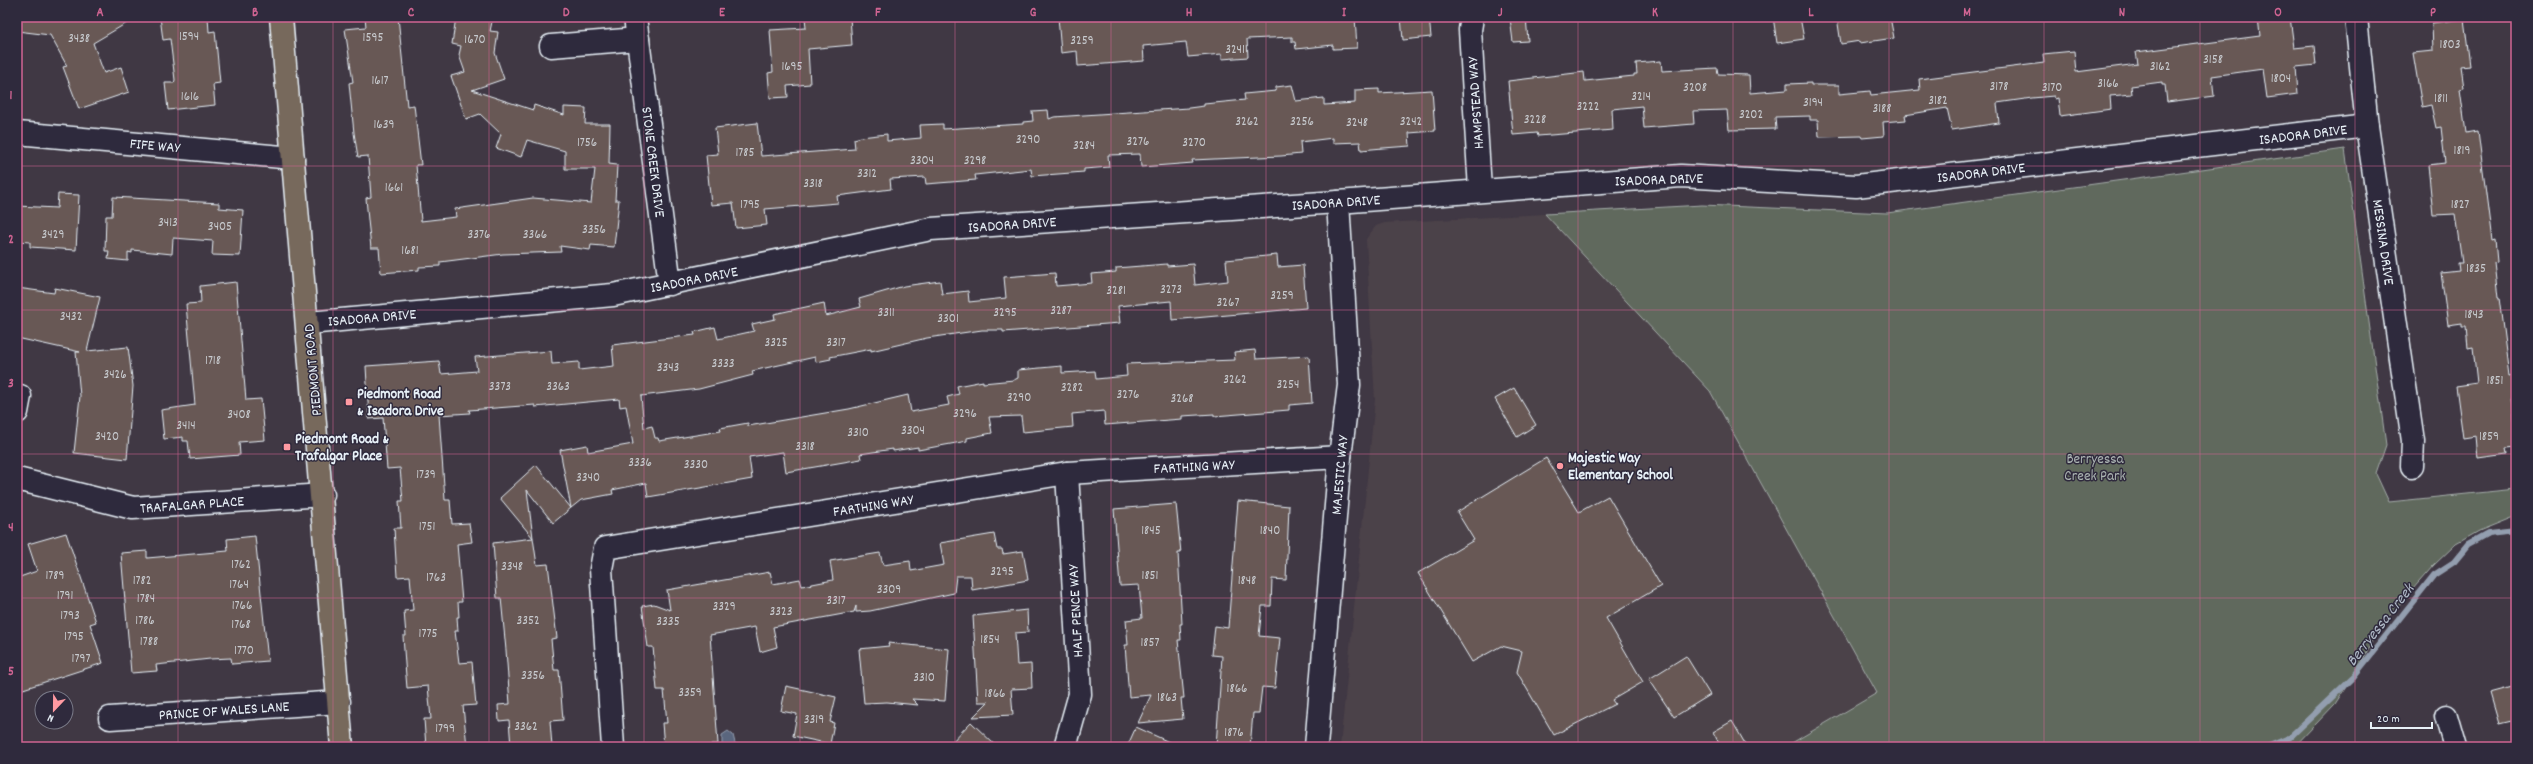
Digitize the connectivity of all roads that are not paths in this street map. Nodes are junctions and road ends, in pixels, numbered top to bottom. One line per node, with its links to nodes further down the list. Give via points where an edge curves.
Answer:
1 (281, 17): 9 (main road, PIEDMONT ROAD)
2 (635, 17): 5 (street, STONE CREEK DRIVE)
3 (1472, 17): 10 (street, HAMPSTEAD WAY, via 1470,30)
4 (2356, 17): 7 (street, MESSINA DRIVE)
5 (638, 39): 6 (street); 12 (street, STONE CREEK DRIVE)
6 (551, 46)
7 (2367, 126): 10 (street, ISADORA DRIVE, via 1856,186 1681,176); 15 (street, MESSINA DRIVE, via 2414,441)
8 (17, 133): 9 (street, FIFE WAY)
9 (293, 158): 13 (main road, PIEDMONT ROAD)
10 (1480, 189): 11 (street, ISADORA DRIVE)
11 (1338, 202): 12 (street, ISADORA DRIVE, via 932,229); 14 (street, MAJESTIC WAY, via 1348,385)
12 (670, 284): 13 (street, ISADORA DRIVE, via 613,295)
13 (308, 323): 18 (main road, PIEDMONT ROAD)
14 (1340, 457): 16 (street, FARTHING WAY); 25 (street, MAJESTIC WAY)
15 (2412, 466)
16 (1067, 474): 23 (street, FARTHING WAY, via 605,548 602,569); 24 (street, HALF PENCE WAY, via 1080,694)
17 (17, 479): 18 (street, TRAFALGAR PLACE, via 133,508)
18 (322, 495): 19 (main road, PIEDMONT ROAD)
19 (338, 702): 21 (street, PRINCE OF WALES LANE); 22 (main road, PIEDMONT ROAD)
20 (2446, 716): 26 (street)
21 (110, 718)
22 (342, 747)
23 (613, 747)
24 (1065, 747)
25 (1316, 747)
26 (2455, 747)

